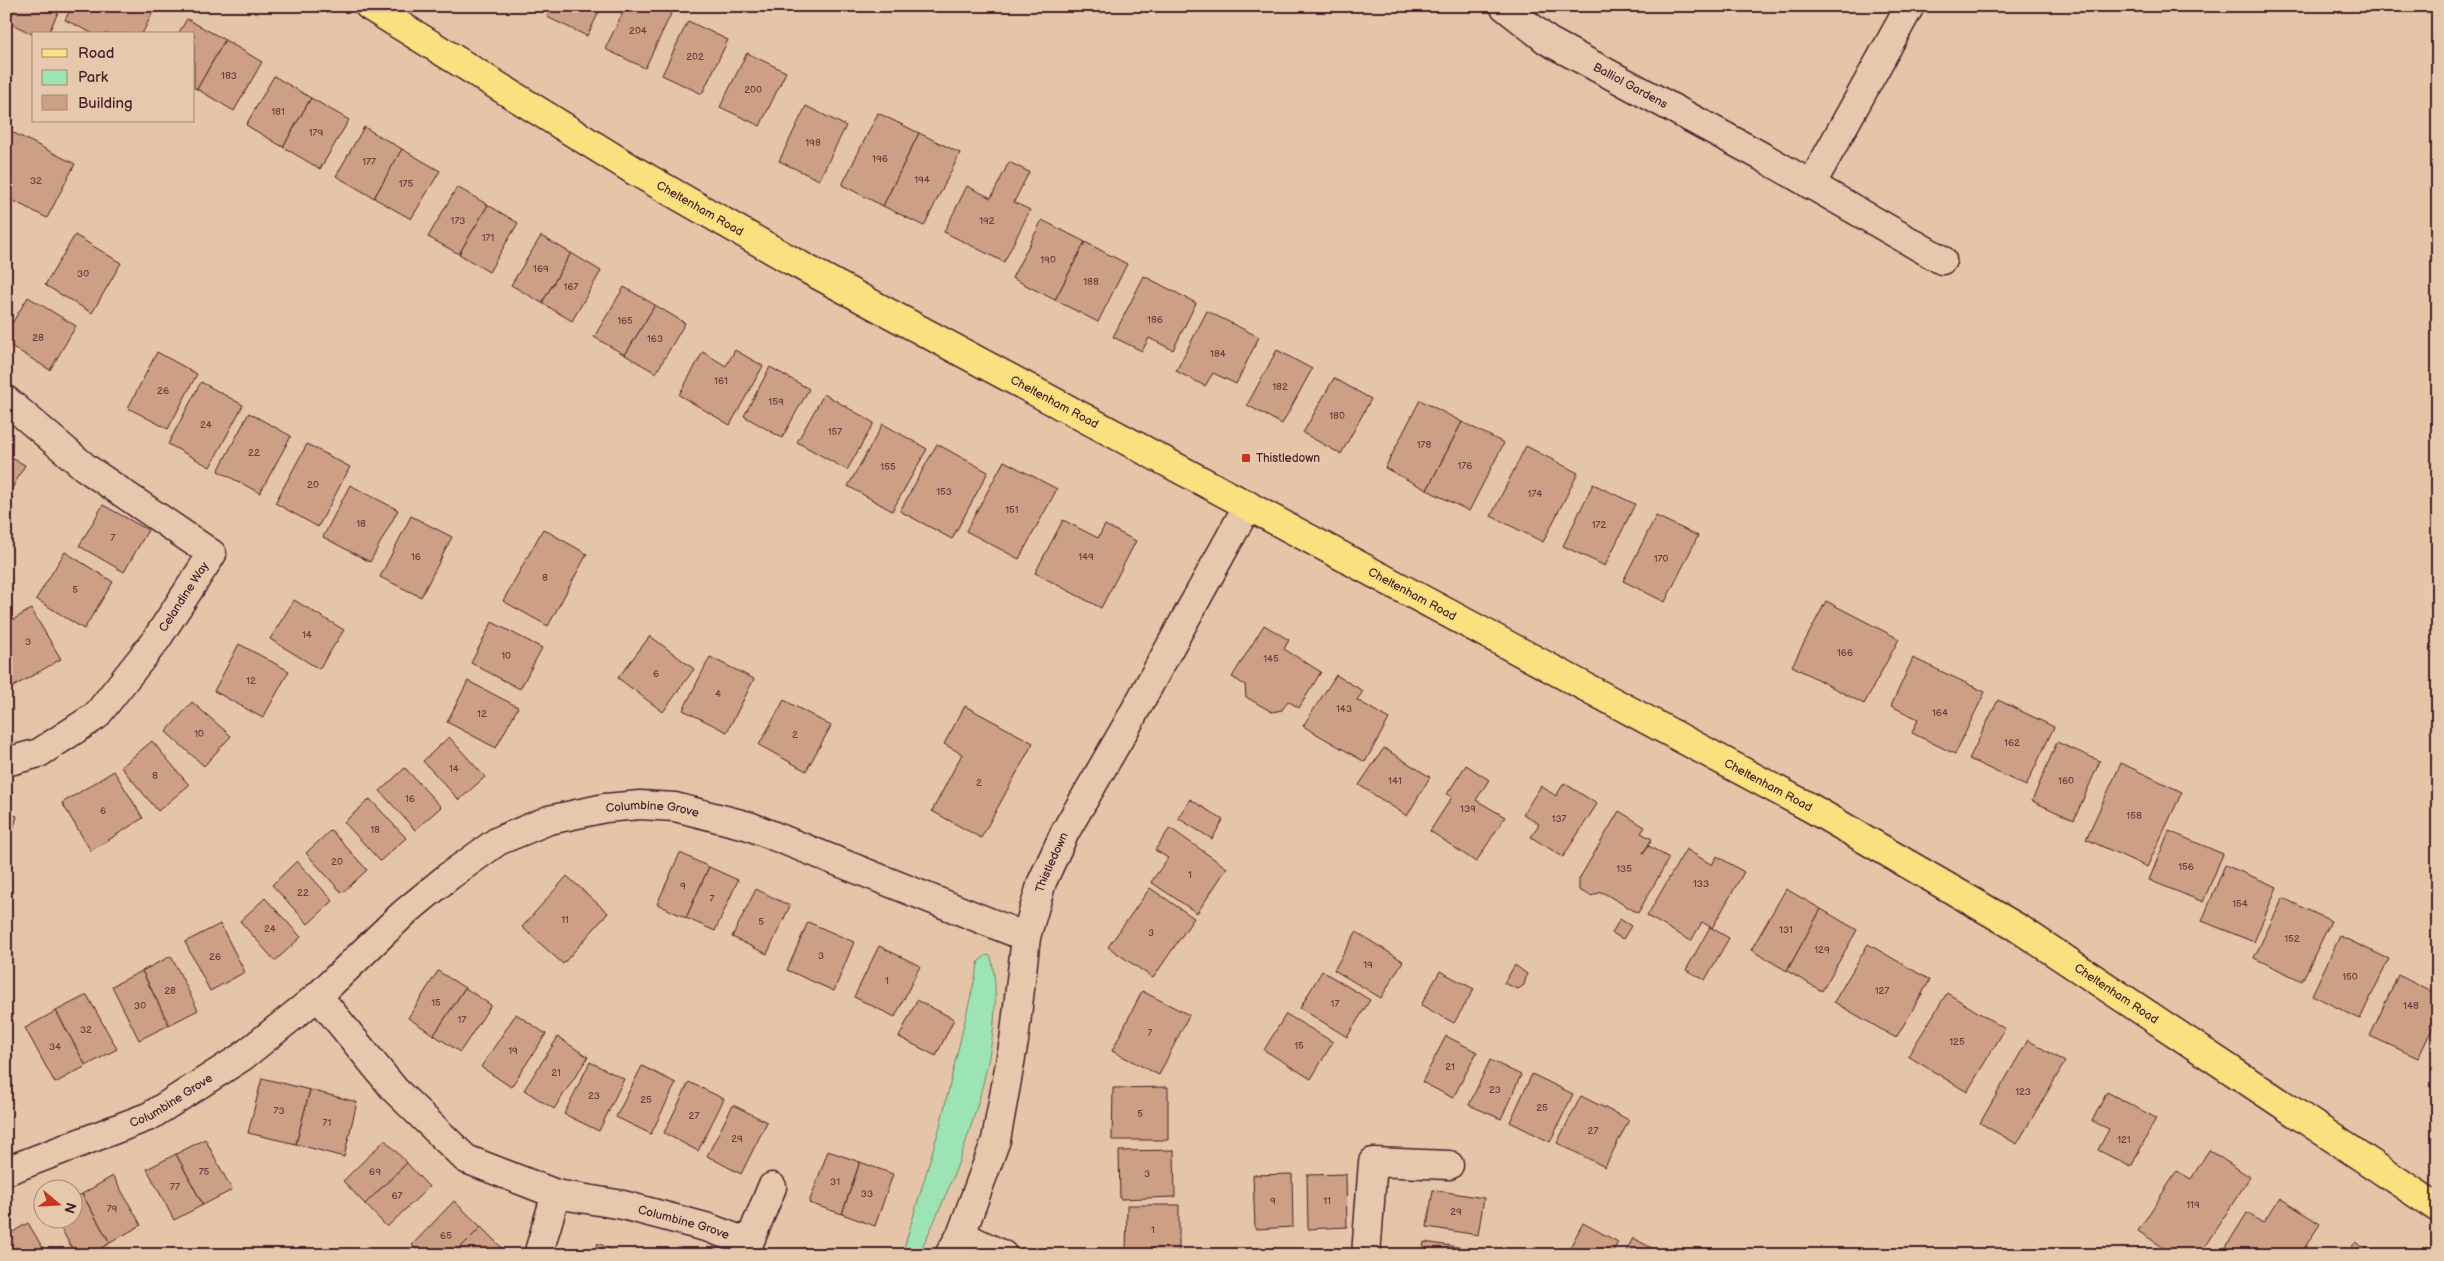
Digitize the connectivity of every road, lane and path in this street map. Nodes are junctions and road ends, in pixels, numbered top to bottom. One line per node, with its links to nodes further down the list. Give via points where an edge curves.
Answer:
1 (369, 6): 7 (main road, Cheltenham Road, via 635,171 784,257)
2 (1504, 6): 4 (street, Balliol Gardens, via 1548,41)
3 (1910, 6): 4 (street)
4 (1811, 185): 5 (street, Balliol Gardens)
5 (1942, 260)
6 (6, 400): 8 (street, Celandine Way, via 86,468 212,554 156,640 96,716 39,753)
7 (1248, 505): 9 (street, Thistledown, via 1065,832 1042,882); 15 (main road, Cheltenham Road, via 1811,808 2018,928)
8 (6, 762)
9 (1026, 937): 10 (street, Columbine Grove, via 749,826 675,807 631,805 549,820 498,841 403,914); 16 (street, Thistledown, via 1014,1041 996,1140)
10 (318, 996): 12 (street, Columbine Grove, via 242,1057 150,1116); 14 (street, Columbine Grove, via 395,1090 466,1159)
11 (1449, 1165): 19 (street, via 1373,1162)
12 (6, 1171)
13 (772, 1187): 14 (street, Columbine Grove, via 749,1243 709,1228 623,1205)
14 (556, 1194): 17 (street)
15 (2438, 1208)
16 (955, 1245): 18 (street)
17 (538, 1255)
18 (1003, 1255)
19 (1366, 1255)

